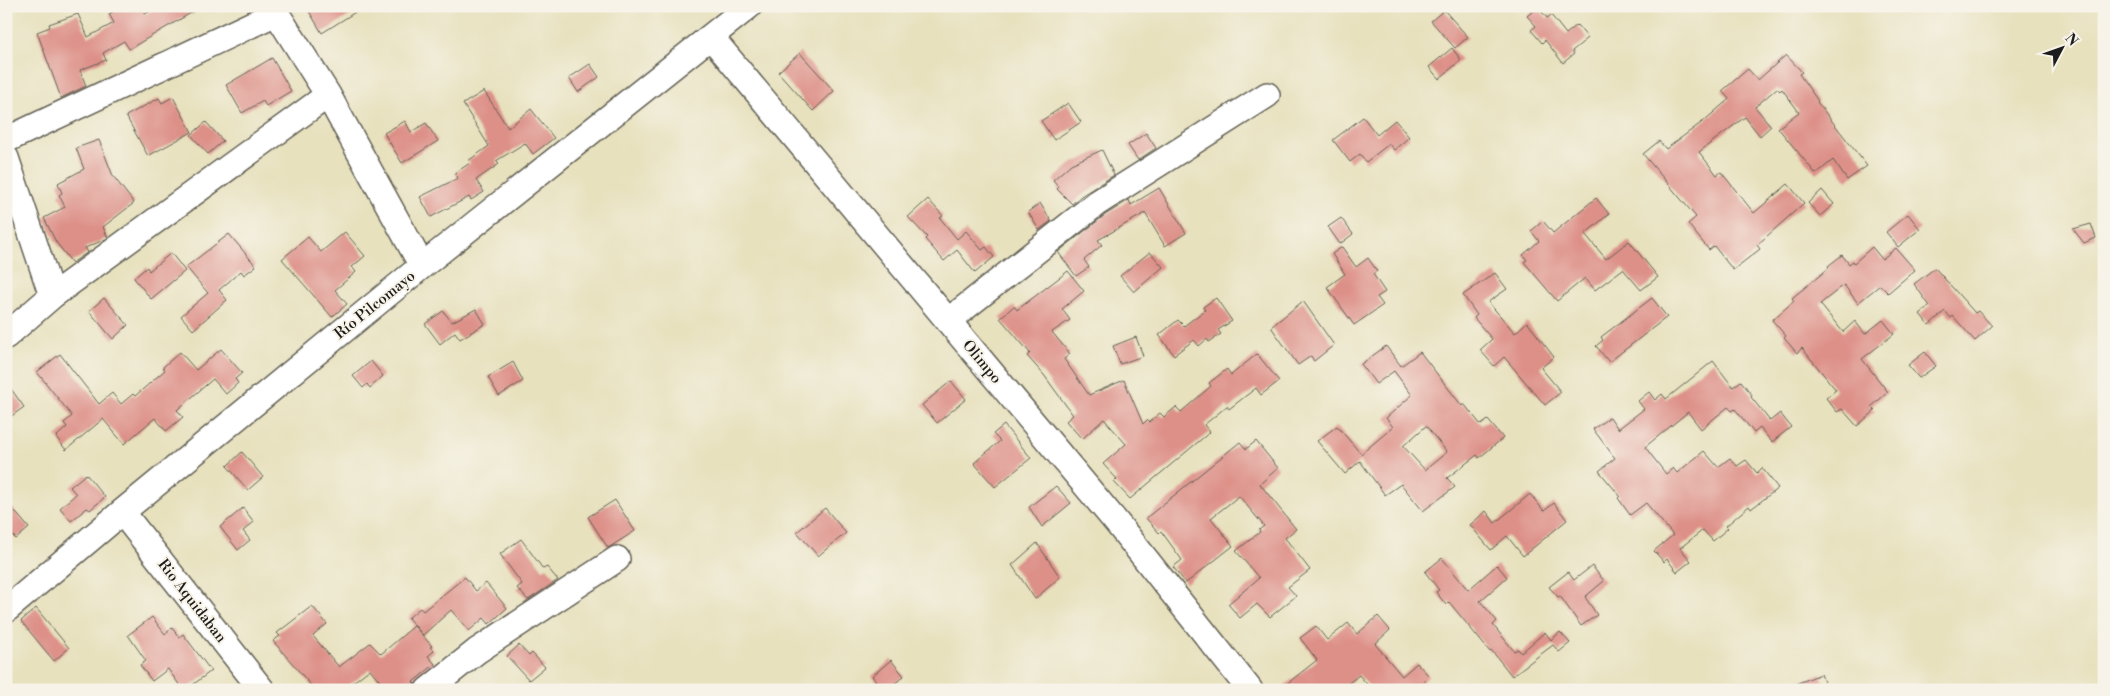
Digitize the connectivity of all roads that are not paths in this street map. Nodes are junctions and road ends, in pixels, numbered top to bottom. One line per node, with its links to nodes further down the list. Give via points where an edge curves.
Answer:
1 (749, 6): 3 (street, Río Pilcomayo)
2 (274, 10): 4 (street); 6 (street)
3 (711, 37): 8 (street, Río Pilcomayo); 10 (street, Olimpo)
4 (328, 94): 8 (street); 9 (street)
5 (1267, 95): 10 (street, via 1097,203)
6 (6, 140)
7 (6, 158): 9 (street)
8 (422, 266): 12 (street, Río Pilcomayo)
9 (52, 296): 11 (street)
10 (948, 321): 17 (street, Olimpo, via 1117,523)
11 (6, 336)
12 (122, 512): 14 (street, Río Pilcomayo); 15 (street, Rio Aquidaban)
13 (617, 559): 16 (street, via 477,651)
14 (6, 610)
15 (262, 690)
16 (428, 690)
17 (1250, 690)

